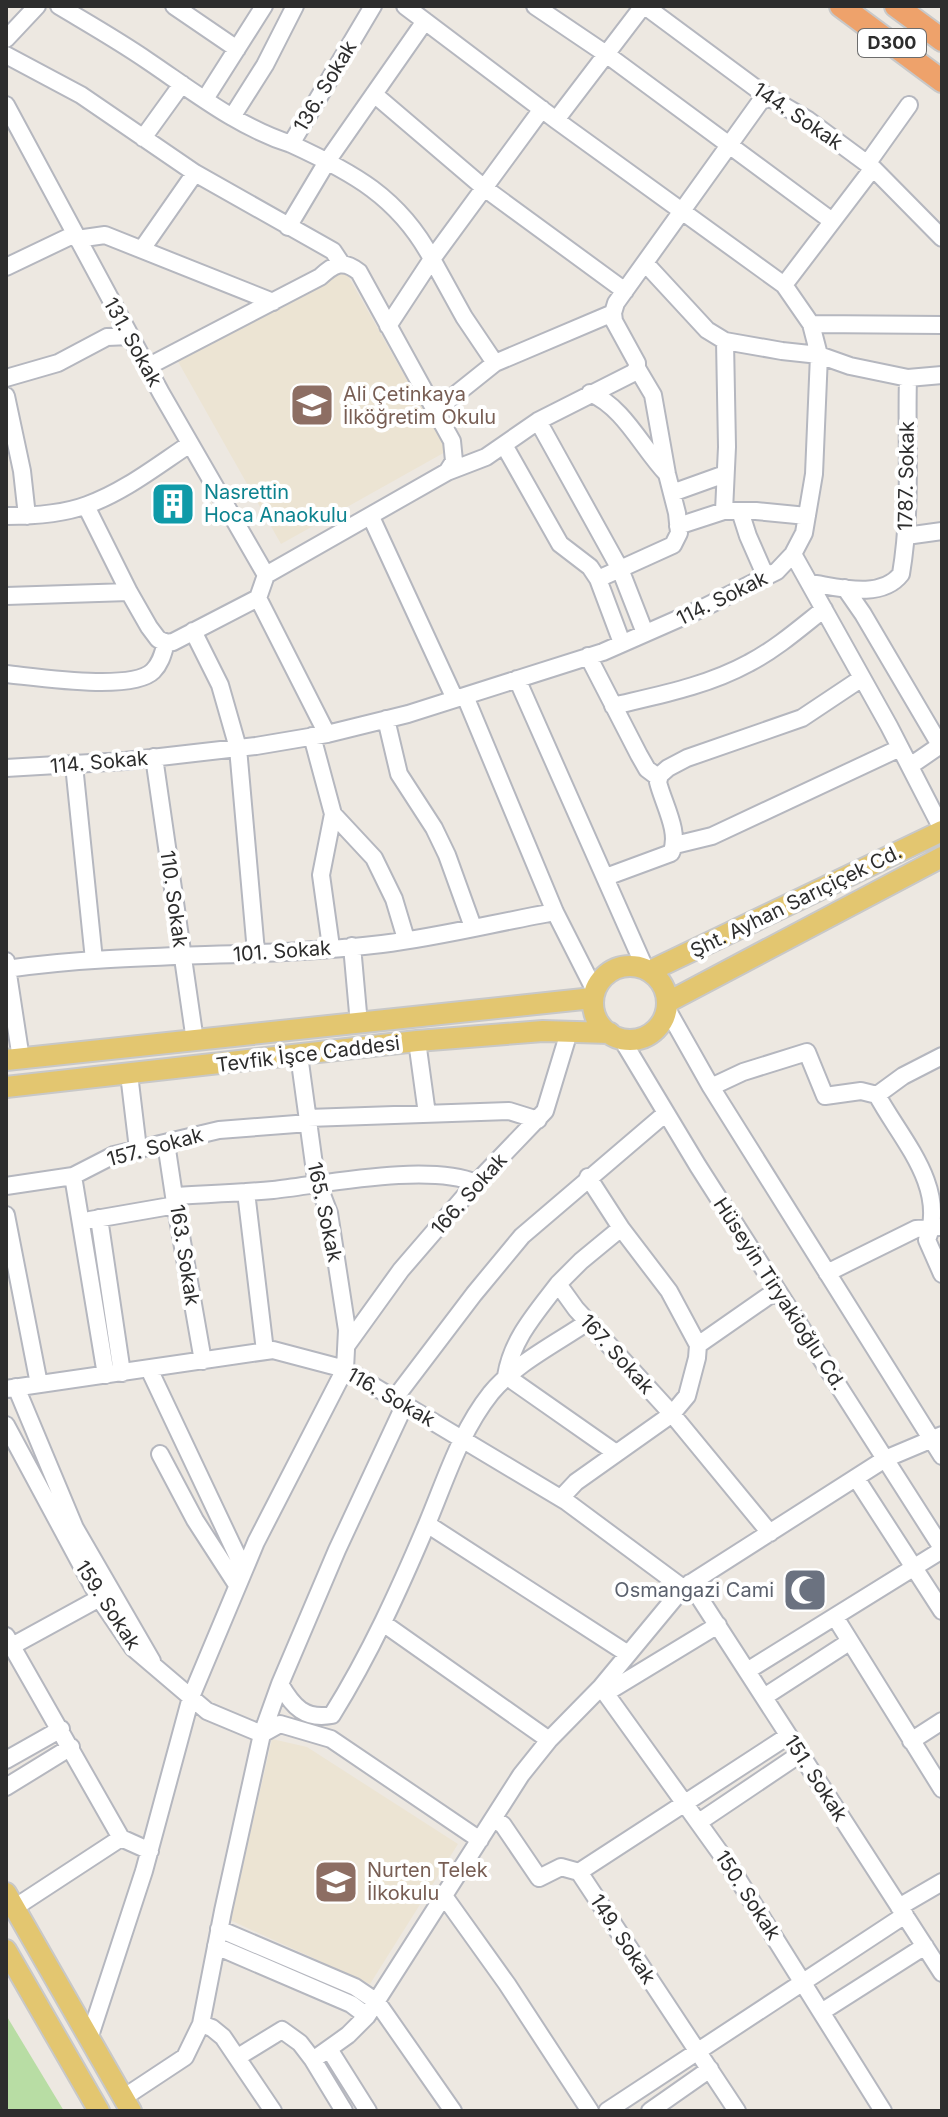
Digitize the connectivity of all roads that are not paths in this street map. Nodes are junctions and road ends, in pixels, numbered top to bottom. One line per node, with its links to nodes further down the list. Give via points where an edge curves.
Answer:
1 (37, 6): 13 (street)
2 (59, 6): 19 (street)
3 (174, 6): 15 (street)
4 (264, 6): 15 (street)
5 (373, 6): 28 (street, 136. Sokak)
6 (535, 6): 16 (street)
7 (644, 6): 16 (street); 21 (street, 144. Sokak)
8 (841, 6): 18 (highway, D300)
9 (896, 6): 14 (highway, D300)
10 (411, 7): 12 (street, 114. Sokak)
11 (288, 9): 26 (street, via 265,65)
12 (425, 21): 20 (street); 25 (street, 114. Sokak)
13 (6, 39)
14 (942, 40)
15 (237, 49): 22 (street)
16 (606, 54): 25 (street); 29 (street)
17 (6, 55): 27 (street, via 81,95)
18 (942, 81)
19 (182, 84): 22 (street); 27 (street)
20 (374, 94): 30 (street); 33 (street)
21 (765, 95): 29 (street); 31 (street, 144. Sokak)
22 (205, 99): 26 (street)
23 (6, 105): 37 (street, 131. Sokak)
24 (909, 105): 31 (street)
25 (549, 114): 33 (street); 34 (street, 114. Sokak)
26 (232, 117): 28 (street)
27 (143, 138): 32 (street)
28 (291, 144): 30 (street, 136. Sokak)
29 (729, 145): 34 (street); 35 (street)
30 (328, 160): 36 (street); 40 (street, 136. Sokak, via 377,190 418,234)
31 (870, 166): 35 (street); 38 (street, 144. Sokak)
32 (195, 173): 36 (street); 39 (street)
33 (483, 187): 40 (street); 45 (street)
34 (682, 210): 42 (street); 44 (street, 114. Sokak)
35 (832, 221): 44 (street)
36 (288, 227): 41 (street, via 333,251)
37 (76, 236): 39 (street, via 105,235); 43 (street); 51 (street, 131. Sokak)
38 (942, 238)
39 (142, 249): 46 (street)
40 (432, 259): 50 (street); 54 (street, 136. Sokak)
41 (341, 263): 46 (street); 50 (street, via 359,272)
42 (646, 264): 45 (street); 52 (street, via 707,330)
43 (6, 267)
44 (784, 285): 48 (street, 114. Sokak)
45 (625, 291): 47 (street)
46 (273, 302): 55 (street)
47 (613, 313): 54 (street); 56 (street)
48 (811, 324): 49 (street); 53 (street, 114. Sokak)
49 (942, 325)
50 (388, 326): 62 (street)
51 (130, 336): 55 (street, 131. Sokak); 58 (street, via 107,337 58,363)
52 (725, 341): 53 (street); 68 (street)
53 (819, 355): 59 (street); 74 (street, 114. Sokak)
54 (495, 363): 62 (street)
55 (147, 367): 64 (street, 131. Sokak)
56 (637, 368): 60 (street); 67 (street, via 653,395)
57 (942, 375): 59 (street)
58 (6, 378)
59 (908, 378): 78 (street, 1787. Sokak)
60 (590, 393): 63 (street); 67 (street, via 616,411)
61 (6, 396): 73 (street)
62 (435, 411): 66 (street, via 452,441 454,461)
63 (538, 421): 65 (street); 80 (street)
64 (190, 444): 70 (street); 81 (street, 131. Sokak)
65 (504, 445): 66 (street); 83 (street, via 560,544)
66 (447, 472): 75 (street)
67 (667, 474): 69 (street)
68 (725, 474): 69 (street); 71 (street)
69 (672, 493): 76 (street)
70 (86, 506): 73 (street); 86 (street)
71 (732, 511): 74 (street); 76 (street); 82 (street)
72 (6, 516): 73 (street)
73 (27, 516)
74 (807, 516): 79 (street, 114. Sokak)
75 (371, 517): 81 (street); 98 (street, Hüseyin Tiryakioğlu Cd.)
76 (678, 526): 80 (street, via 673,545)
77 (942, 531): 78 (street)
78 (906, 536): 85 (street, 1787. Sokak, via 901,574 893,583 880,589)
79 (793, 554): 82 (street, 114. Sokak); 84 (street)
80 (620, 569): 83 (street); 91 (street)
81 (266, 575): 88 (street)
82 (766, 577): 91 (street, 114. Sokak)
83 (598, 579): 93 (street)
84 (810, 583): 85 (street, 1787. Sokak); 89 (street)
85 (845, 588): 102 (street)
86 (129, 592): 87 (street); 92 (street, via 158,639)
87 (6, 596)
88 (258, 598): 90 (street); 101 (street)
89 (824, 609): 96 (street); 99 (street, via 732,672)
90 (193, 631): 92 (street); 103 (street, via 220,685)
91 (645, 633): 93 (street, 114. Sokak)
92 (166, 643): 95 (street, via 161,660 140,679 107,682)
93 (622, 643): 94 (street, 114. Sokak)
94 (588, 656): 97 (street, 114. Sokak); 99 (street)
95 (6, 674)
96 (862, 678): 104 (street); 109 (street, via 802,718 687,758)
97 (517, 679): 98 (street, 114. Sokak); 114 (street)
98 (460, 698): 100 (street, 114. Sokak); 115 (street, Hüseyin Tiryakioğlu Cd.)
99 (613, 706): 109 (street, via 647,769)
100 (386, 719): 101 (street, 114. Sokak); 116 (street, via 399,774 434,828)
101 (319, 735): 103 (street, 114. Sokak); 110 (street)
102 (941, 745): 107 (street)
103 (238, 748): 105 (street, 114. Sokak); 120 (street)
104 (900, 748): 107 (street); 112 (street, via 712,836)
105 (154, 757): 106 (street, 114. Sokak); 121 (street, 110. Sokak)
106 (74, 765): 108 (street, 114. Sokak); 122 (street)
107 (910, 766): 111 (street)
108 (6, 768)
109 (659, 778): 112 (street)
110 (333, 814): 117 (street, via 374,858); 119 (street, via 321,875)
111 (942, 830): 124 (main road, Şht. Ayhan Sarıçiçek Cd.)
112 (675, 845): 114 (street, via 671,853)
113 (942, 857): 126 (main road, Şht. Ayhan Sarıçiçek Cd.)
114 (606, 877): 124 (street)
115 (555, 912): 116 (street, 101. Sokak); 125 (street, Hüseyin Tiryakioğlu Cd.)
116 (473, 927): 117 (street, 101. Sokak)
117 (406, 939): 118 (street, 101. Sokak)
118 (352, 946): 119 (street, 101. Sokak); 127 (street)
119 (331, 947): 120 (street, 101. Sokak)
120 (256, 952): 121 (street, 101. Sokak)
121 (181, 954): 122 (street, 101. Sokak); 130 (street, 110. Sokak)
122 (94, 960): 123 (street, 101. Sokak)
123 (7, 966): 135 (street)
124 (648, 970): 125 (main road, via 620,967 609,972); 126 (main road, via 663,984)
125 (594, 995): 127 (main road, Tevfik İşce Caddesi); 129 (main road, Hüseyin Tiryakioğlu Cd., via 597,1018)
126 (667, 1006): 129 (main road, via 655,1030 633,1040); 139 (street)
127 (359, 1024): 130 (main road, Tevfik İşce Caddesi)
128 (569, 1032): 129 (main road, Tevfik İşce Caddesi); 131 (main road, Tevfik İşce Caddesi); 143 (street, 166. Sokak)
129 (615, 1036): 141 (street, Hüseyin Tiryakioğlu Cd.)
130 (195, 1041): 132 (main road, Tevfik İşce Caddesi)
131 (417, 1041): 133 (main road, Tevfik İşce Caddesi); 142 (street)
132 (70, 1054): 135 (main road, Tevfik İşce Caddesi); 137 (main road)
133 (299, 1055): 136 (main road, Tevfik İşce Caddesi); 144 (street, 165. Sokak)
134 (942, 1056): 140 (street)
135 (14, 1059)
136 (129, 1074): 137 (main road, Tevfik İşce Caddesi); 146 (street)
137 (73, 1080): 138 (main road, Tevfik İşce Caddesi)
138 (6, 1087)
139 (711, 1087): 140 (street, via 807,1052 825,1096 861,1091); 159 (street)
140 (877, 1095): 158 (street, via 929,1180)
141 (666, 1113): 148 (street); 163 (street, Hüseyin Tiryakioğlu Cd.)
142 (427, 1114): 143 (street, 157. Sokak, via 509,1111); 144 (street, 157. Sokak)
143 (538, 1120): 149 (street, 166. Sokak)
144 (308, 1121): 145 (street, 157. Sokak, via 219,1130); 150 (street, 165. Sokak)
145 (166, 1143): 146 (street, 157. Sokak); 153 (street)
146 (138, 1149): 147 (street, 157. Sokak)
147 (73, 1176): 151 (street, 157. Sokak); 156 (street)
148 (588, 1177): 157 (street); 176 (street, via 522,1236 474,1294)
149 (476, 1183): 150 (street, 163. Sokak, via 412,1174); 167 (street, 166. Sokak, via 401,1270)
150 (318, 1185): 152 (street, 163. Sokak); 167 (street, 165. Sokak, via 329,1213)
151 (6, 1186)
152 (246, 1192): 153 (street, 163. Sokak); 168 (street)
153 (175, 1201): 155 (street); 169 (street, 163. Sokak)
154 (6, 1215): 164 (street)
155 (99, 1218): 156 (street); 172 (street)
156 (80, 1221): 172 (street)
157 (621, 1228): 162 (street); 166 (street, via 669,1291)
158 (937, 1228): 159 (street, via 916,1229); 160 (street, via 927,1240)
159 (827, 1273): 180 (street)
160 (942, 1274)
161 (6, 1276): 164 (street)
162 (558, 1284): 165 (street, 167. Sokak); 173 (street, via 520,1335)
163 (777, 1290): 166 (street); 185 (street, Hüseyin Tiryakioğlu Cd.)
164 (22, 1292): 174 (street)
165 (589, 1321): 173 (street); 177 (street, 167. Sokak)
166 (698, 1345): 177 (street, via 687,1396)
167 (346, 1346): 171 (street, 165. Sokak)
168 (265, 1351): 169 (street, 116. Sokak); 171 (street, 116. Sokak)
169 (203, 1361): 170 (street, 116. Sokak)
170 (149, 1369): 172 (street, 116. Sokak); 193 (street)
171 (345, 1369): 176 (street, 116. Sokak); 193 (street)
172 (114, 1374): 174 (street, 116. Sokak)
173 (506, 1376): 179 (street); 181 (street)
174 (39, 1384): 175 (street, 116. Sokak)
175 (11, 1388): 195 (street)
176 (400, 1401): 179 (street, 116. Sokak); 204 (street)
177 (672, 1414): 181 (street); 190 (street, 167. Sokak)
178 (6, 1425): 184 (street, 159. Sokak)
179 (461, 1437): 188 (street, 116. Sokak); 189 (street)
180 (937, 1438): 183 (street); 185 (street)
181 (616, 1453): 188 (street)
182 (160, 1454): 193 (street, via 195,1520)
183 (942, 1456)
184 (24, 1459): 186 (street); 195 (street, 159. Sokak)
185 (885, 1459): 187 (street); 191 (street, Hüseyin Tiryakioğlu Cd.)
186 (6, 1467)
187 (856, 1478): 190 (street); 192 (street)
188 (561, 1498): 194 (street, 116. Sokak)
189 (427, 1524): 198 (street); 202 (street)
190 (770, 1533): 194 (street)
191 (942, 1549): 192 (street)
192 (914, 1569): 196 (street); 197 (street)
193 (241, 1578): 206 (street)
194 (687, 1586): 199 (street, 151. Sokak); 202 (street)
195 (105, 1595): 200 (street); 206 (street, 159. Sokak, via 133,1648)
196 (942, 1611)
197 (835, 1617): 201 (street); 203 (street)
198 (383, 1623): 204 (street, via 332,1715 316,1718 301,1710); 212 (street)
199 (718, 1625): 203 (street, 151. Sokak); 205 (street)
200 (9, 1641): 209 (street)
201 (849, 1642): 207 (street); 213 (street)
202 (628, 1654): 205 (street)
203 (747, 1671): 207 (street, 151. Sokak)
204 (280, 1684): 210 (street)
205 (604, 1690): 212 (street); 219 (street, 150. Sokak)
206 (191, 1697): 210 (street, 159. Sokak, via 207,1711); 224 (street)
207 (764, 1697): 211 (street, 151. Sokak)
208 (942, 1721): 213 (street)
209 (61, 1729): 214 (street); 216 (street)
210 (262, 1734): 223 (street, via 280,1724 331,1739); 230 (street)
211 (788, 1736): 215 (street, 151. Sokak); 219 (street, 149. Sokak)
212 (549, 1740): 220 (street)
213 (911, 1741): 218 (street)
214 (71, 1747): 217 (street); 222 (street)
215 (800, 1754): 221 (street); 229 (street, 151. Sokak)
216 (6, 1760)
217 (6, 1787)
218 (942, 1789)
219 (685, 1803): 221 (street, 150. Sokak); 225 (street, 149. Sokak)
220 (494, 1819): 223 (street); 225 (street, via 539,1878 561,1867)
221 (699, 1822): 234 (street, 150. Sokak)
222 (121, 1838): 224 (street); 228 (street)
223 (480, 1840): 227 (street)
224 (150, 1851): 238 (street)
225 (579, 1872): 240 (street, 149. Sokak)
226 (942, 1882): 229 (street)
227 (444, 1896): 235 (street); 250 (street)
228 (10, 1900): 238 (main road)
229 (902, 1911): 231 (street, 151. Sokak); 234 (street)
230 (218, 1938): 235 (street, via 355,1987); 237 (street)
231 (925, 1946): 233 (street, 151. Sokak); 236 (street)
232 (6, 1950): 245 (main road)
233 (942, 1973)
234 (804, 1982): 236 (street, 150. Sokak); 240 (street)
235 (372, 2009): 239 (street); 249 (street)
236 (823, 2011): 254 (street, 150. Sokak)
237 (201, 2024): 241 (street, via 223,2037); 244 (street, via 185,2057)
238 (89, 2039): 244 (main road)
239 (329, 2049): 242 (street); 248 (street)
240 (698, 2052): 243 (street, 149. Sokak); 251 (street)
241 (238, 2057): 242 (street, via 282,2030); 246 (street)
242 (313, 2060): 247 (street)
243 (710, 2069): 252 (street); 253 (street, 149. Sokak)
244 (127, 2104)
245 (99, 2111)
246 (273, 2111)
247 (344, 2111)
248 (368, 2111)
249 (453, 2111)
250 (590, 2111)
251 (607, 2111)
252 (650, 2111)
253 (737, 2111)
254 (883, 2111)

